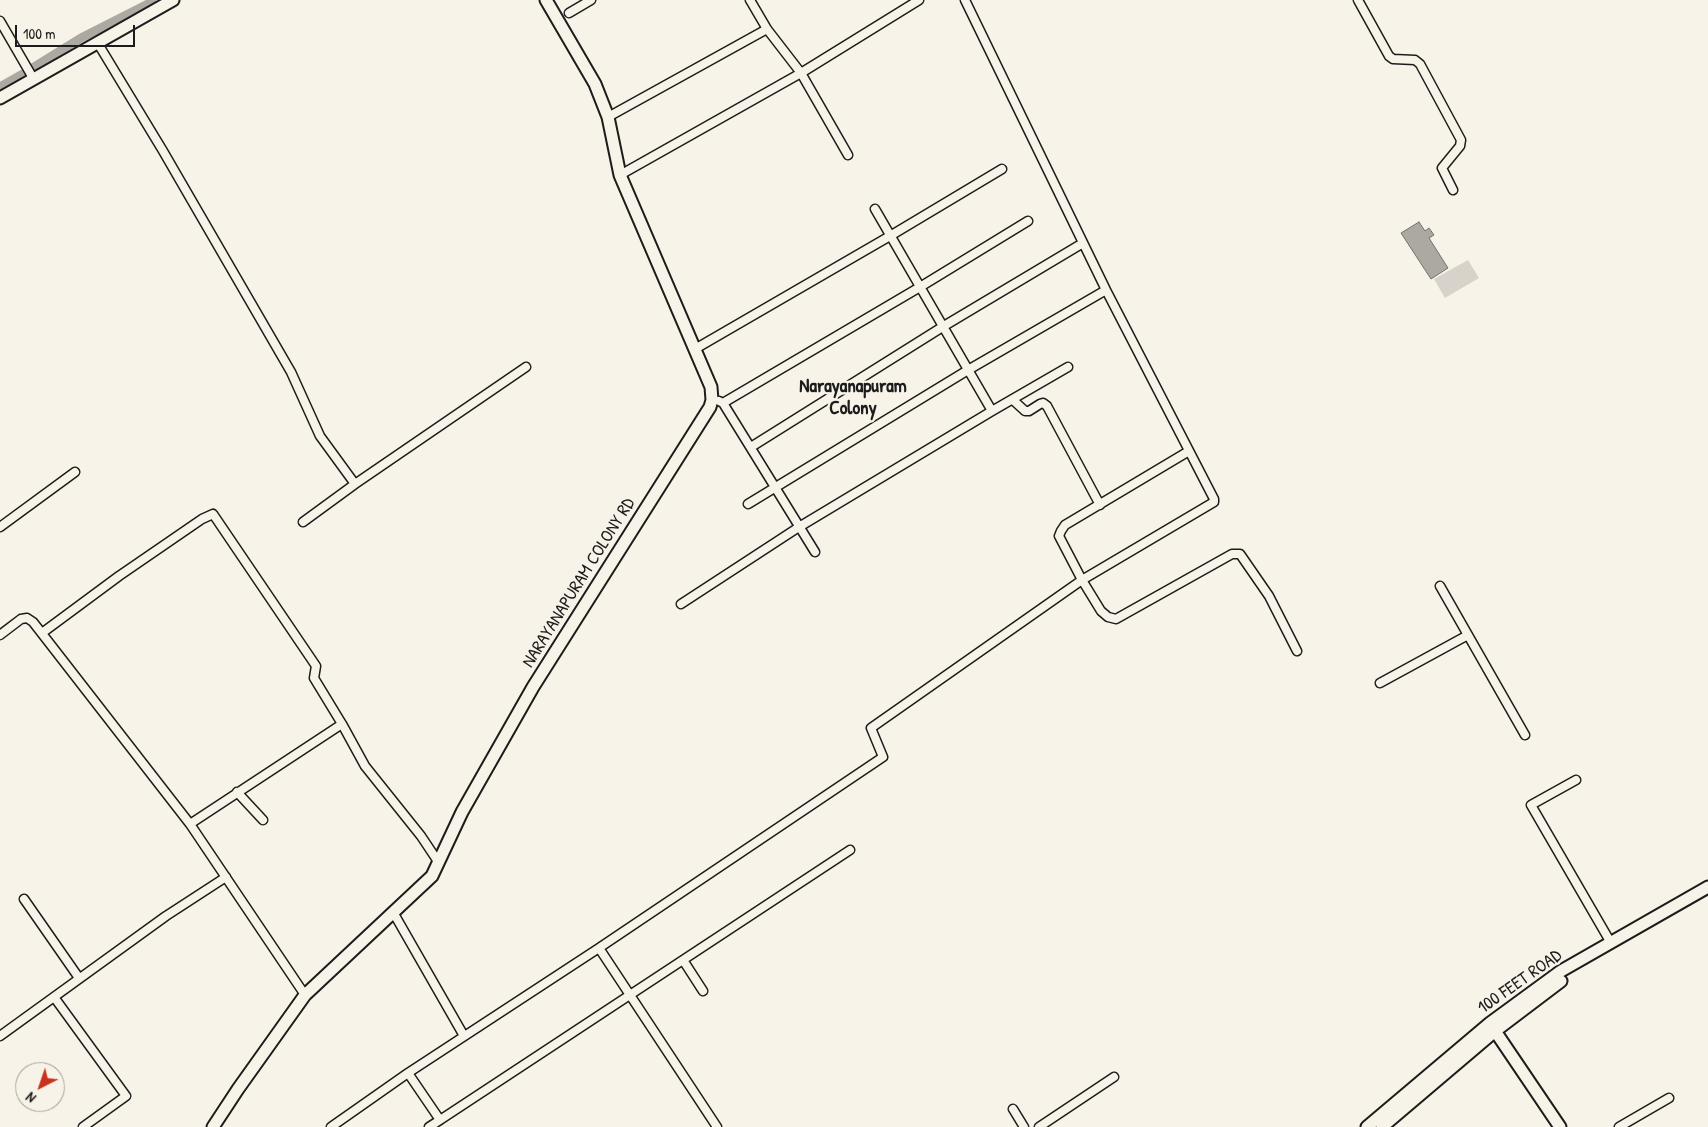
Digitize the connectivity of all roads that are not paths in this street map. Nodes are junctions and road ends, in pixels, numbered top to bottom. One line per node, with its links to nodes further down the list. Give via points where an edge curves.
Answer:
1 (173, 0): 8 (street)
2 (546, 0): 16 (street, via 595,84)
3 (591, 0): 9 (street)
4 (750, 0): 11 (street)
5 (919, 0): 13 (street)
6 (965, 0): 24 (street)
7 (1358, 0): 20 (street, via 1389,56 1420,64 1461,140 1460,146 1442,168)
8 (160, 3): 12 (street)
9 (569, 13)
10 (0, 21): 14 (street)
11 (767, 29): 13 (street); 16 (street)
12 (97, 42): 14 (street); 38 (street, via 290,372 320,436)
13 (801, 73): 17 (street); 19 (street)
14 (33, 78): 15 (street)
15 (0, 98)
16 (608, 117): 19 (street)
17 (848, 155)
18 (1002, 169): 23 (street)
19 (620, 175): 28 (street)
20 (1453, 190)
21 (874, 209): 23 (street)
22 (1028, 220): 25 (street)
23 (890, 236): 25 (street); 28 (street)
24 (1083, 243): 26 (street); 27 (street)
25 (920, 287): 27 (street); 33 (street)
26 (1106, 290): 31 (street); 36 (street)
27 (944, 326): 31 (street); 35 (street)
28 (695, 349): 33 (street)
29 (526, 367): 38 (street)
30 (1068, 367): 32 (street)
31 (968, 370): 34 (street); 39 (street)
32 (1013, 400): 34 (street); 41 (street, via 1025,411 1040,404 1047,406)
33 (718, 401): 35 (street); 61 (street, NARAYANAPURAM COLONY RD, via 710,407 533,687 462,812)
34 (992, 411): 44 (street)
35 (751, 447): 39 (street)
36 (1189, 451): 41 (street); 46 (street, via 1214,499 1213,504)
37 (75, 472): 43 (street)
38 (355, 484): 42 (street)
39 (774, 488): 40 (street); 44 (street)
40 (748, 504)
41 (1100, 505): 46 (street, via 1065,525 1059,536)
42 (303, 522)
43 (0, 527)
44 (799, 527): 45 (street); 48 (street)
45 (815, 552)
46 (1082, 580): 52 (street, via 1101,611 1116,619 1232,554 1240,554 1269,596); 68 (street, via 871,728 884,757)
47 (1440, 586): 51 (street)
48 (681, 604)
49 (42, 633): 50 (street, via 27,618); 54 (street, via 211,514 316,666 314,678); 59 (street)
50 (0, 634)
51 (1468, 635): 53 (street); 55 (street)
52 (1297, 651)
53 (1380, 683)
54 (342, 724): 57 (street); 61 (street, via 365,766)
55 (1525, 735)
56 (1576, 780): 67 (street, via 1531,805)
57 (237, 792): 58 (street); 59 (street)
58 (263, 820)
59 (190, 824): 62 (street)
60 (850, 850): 69 (street)
61 (439, 863): 66 (street, NARAYANAPURAM COLONY RD, via 432,876)
62 (226, 878): 70 (street); 73 (street)
63 (1708, 887): 67 (street, 100 FEET ROAD)
64 (1708, 896): 75 (street, 100 FEET ROAD, via 1564,979)
65 (24, 899): 70 (street)
66 (394, 912): 73 (street, NARAYANAPURAM COLONY RD); 77 (street)
67 (1611, 943): 75 (street, 100 FEET ROAD, via 1561,971)
68 (599, 948): 72 (street); 77 (street)
69 (682, 960): 71 (street); 72 (street)
70 (79, 978): 74 (street)
71 (703, 991)
72 (630, 994): 82 (street); 87 (street)
73 (305, 995): 84 (street, NARAYANAPURAM COLONY RD)
74 (54, 997): 76 (street); 83 (street, via 126,1096)
75 (1493, 1027): 90 (street, 100 FEET ROAD); 91 (street, 100 FEET ROAD); 92 (street)
76 (0, 1036)
77 (464, 1036): 78 (street)
78 (408, 1073): 82 (street); 85 (street)
79 (1114, 1077): 89 (street)
80 (1669, 1098): 93 (street)
81 (1013, 1109): 88 (street)
82 (440, 1120): 86 (street)
83 (83, 1127)
84 (213, 1127)
85 (331, 1127)
86 (429, 1127)
87 (717, 1127)
88 (1024, 1127)
89 (1040, 1127)
90 (1367, 1127)
91 (1382, 1127)
92 (1560, 1127)
93 (1619, 1127)

